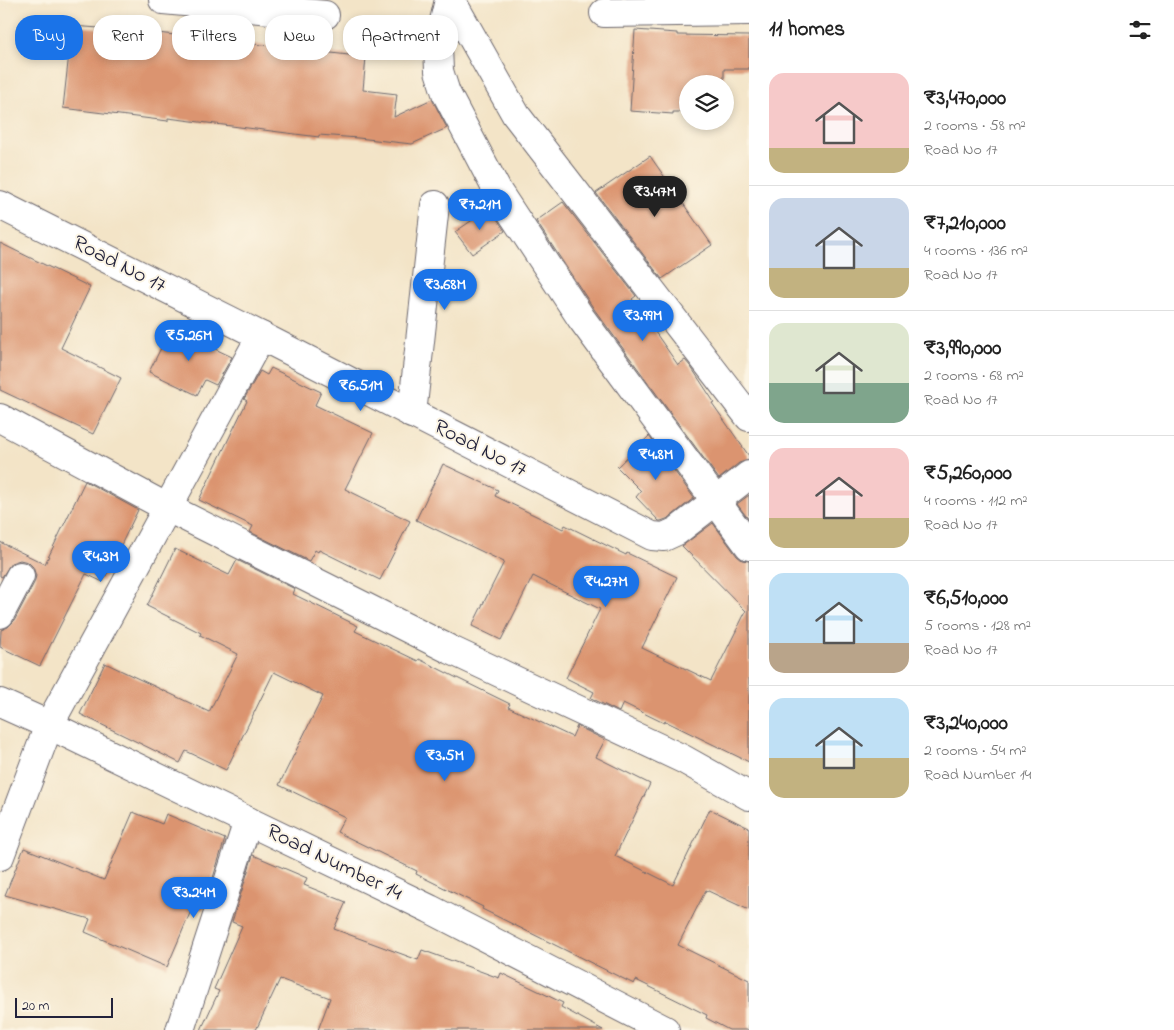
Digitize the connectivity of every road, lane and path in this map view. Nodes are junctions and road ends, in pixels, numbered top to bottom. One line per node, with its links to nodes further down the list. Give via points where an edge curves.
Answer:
1 (163, 0): 5 (street)
2 (450, 0): 10 (street, via 516,115); 13 (street, via 438,46 439,71 446,93 498,192 581,318)
3 (749, 11): 4 (street)
4 (604, 13)
5 (325, 15)
6 (435, 204): 9 (street)
7 (0, 206): 8 (street, Road No 17)
8 (261, 336): 9 (street, Road No 17); 14 (street)
9 (412, 414): 13 (street, Road No 17, via 652,536 664,538 677,531)
10 (749, 417)
11 (0, 418): 14 (street)
12 (749, 475): 13 (street, Road No 17)
13 (715, 501): 15 (street)
14 (166, 506): 19 (street); 20 (street, via 451,650 683,759)
15 (749, 546)
16 (20, 576): 17 (street)
17 (0, 614)
18 (0, 703): 19 (street, Road Number 14)
19 (49, 725): 21 (street, Road Number 14); 22 (street)
20 (749, 796)
21 (248, 821): 23 (street); 24 (street, Road Number 14, via 430,909)
22 (0, 856)
23 (180, 1030)
24 (665, 1030)

